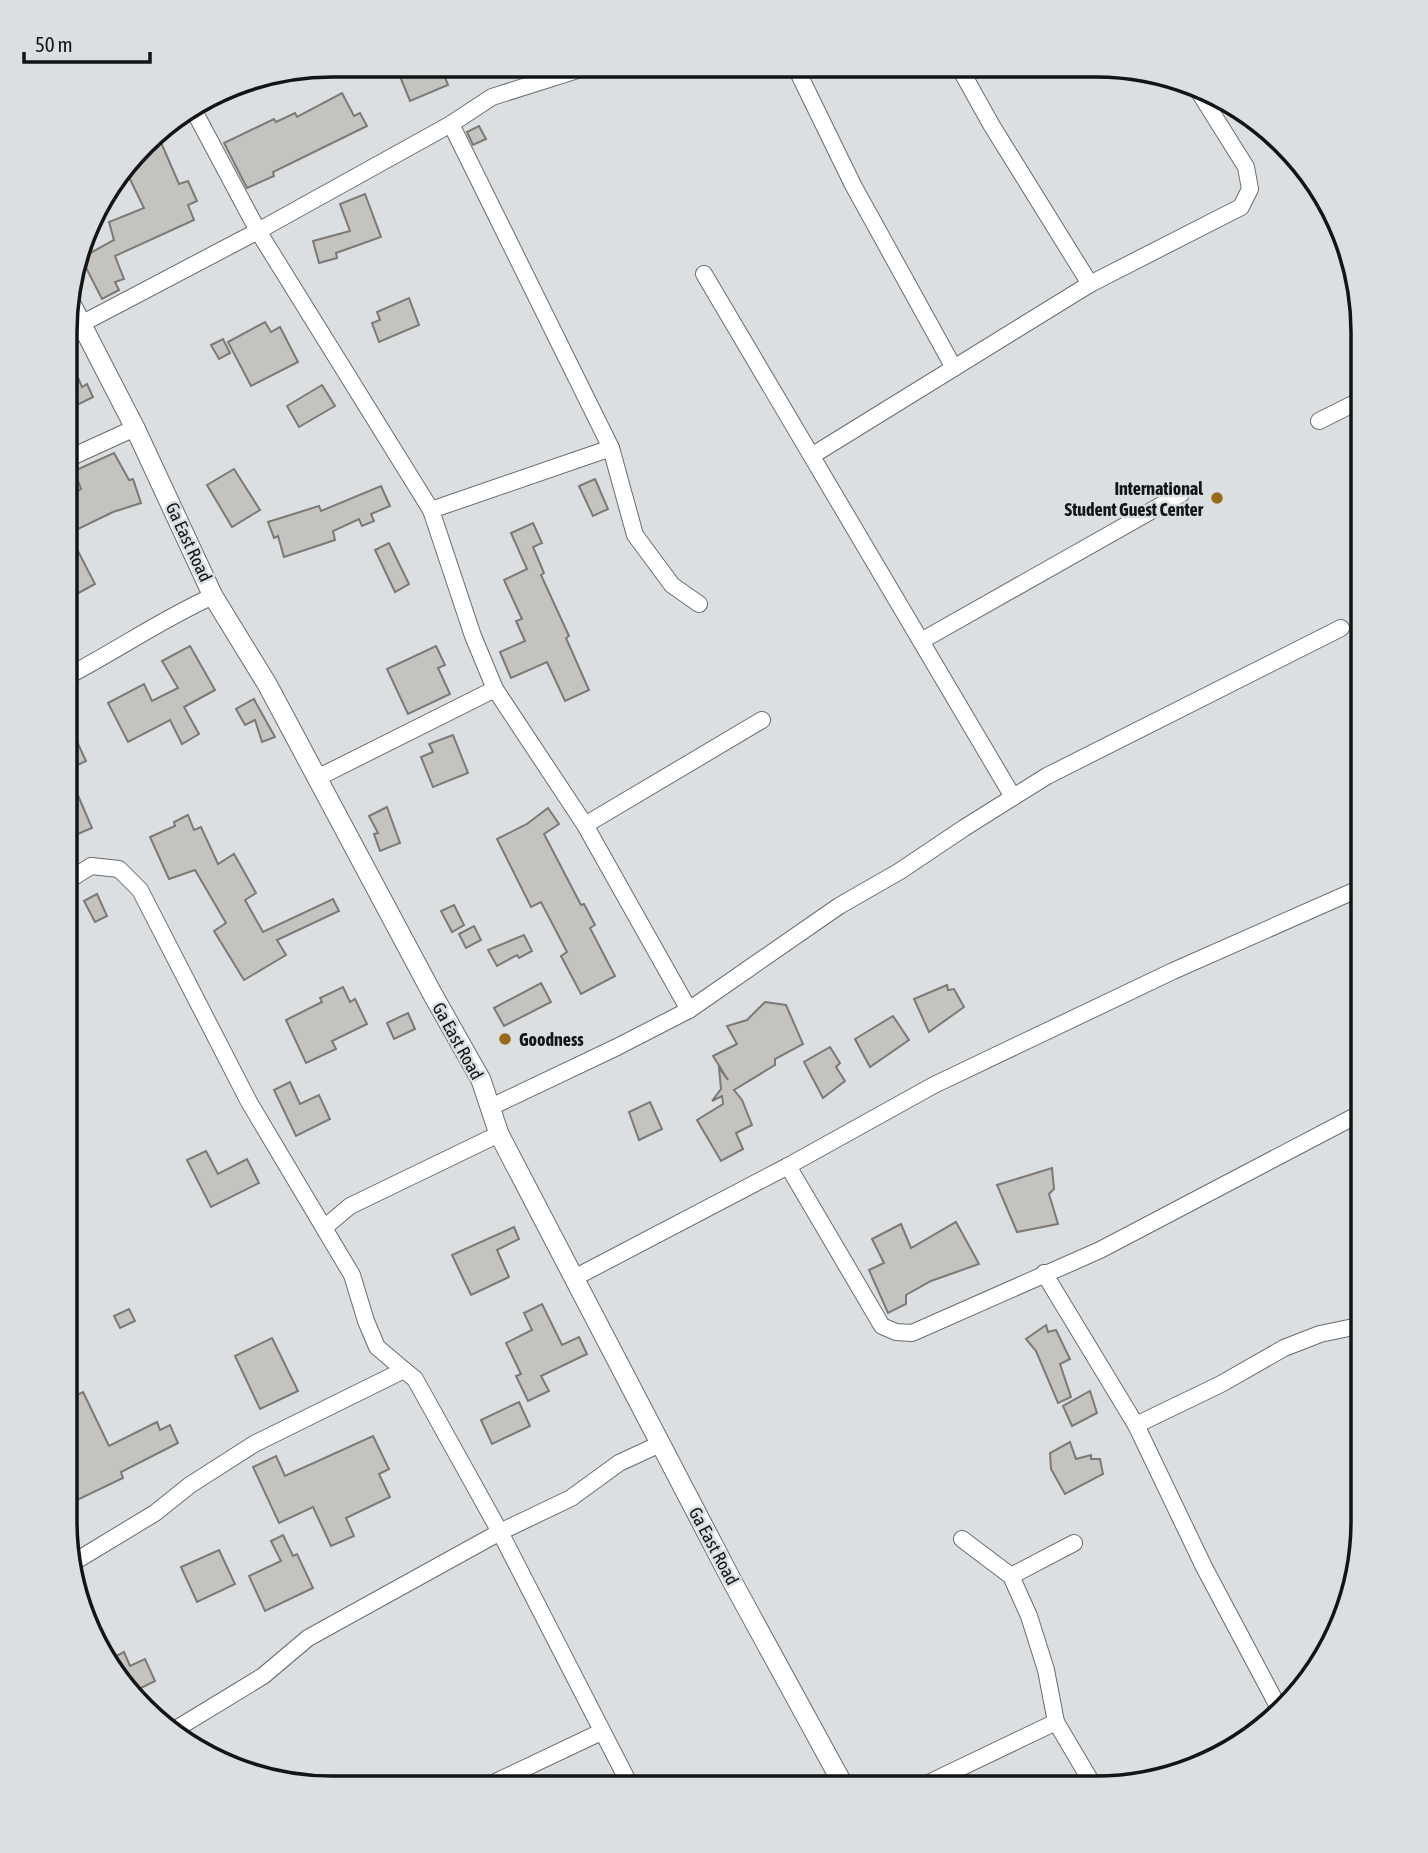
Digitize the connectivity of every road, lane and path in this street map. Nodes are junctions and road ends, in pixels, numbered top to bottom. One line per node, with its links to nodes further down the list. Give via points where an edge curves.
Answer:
1 (552, 77): 6 (street, via 492,97)
2 (800, 77): 12 (street, via 853,185)
3 (965, 77): 9 (street)
4 (1205, 101): 9 (street, via 1246,167 1250,189 1241,207)
5 (197, 116): 7 (street)
6 (451, 124): 7 (street); 16 (street)
7 (258, 231): 11 (street); 20 (street)
8 (704, 274): 18 (street)
9 (1090, 284): 12 (street)
10 (78, 315): 11 (street, Ga East Road)
11 (83, 323): 15 (street, Ga East Road)
12 (954, 368): 18 (street)
13 (1351, 404): 14 (street)
14 (1319, 421)
15 (135, 428): 17 (street); 21 (street, Ga East Road)
16 (611, 448): 20 (street); 22 (street, via 635,536 672,585)
17 (77, 454)
18 (813, 455): 24 (street)
19 (1181, 494): 24 (street)
20 (431, 510): 26 (street)
21 (213, 596): 25 (street); 28 (street, Ga East Road)
22 (699, 604)
23 (1340, 628): 29 (street)
24 (921, 642): 29 (street)
25 (77, 671)
26 (495, 689): 28 (street); 30 (street)
27 (762, 720): 30 (street)
28 (317, 778): 34 (street, Ga East Road, via 481,1080)
29 (1013, 797): 33 (street, via 839,906)
30 (585, 825): 33 (street)
31 (77, 875): 38 (street, via 91,866 119,869 140,890 249,1102)
32 (1351, 892): 37 (street, via 934,1085)
33 (688, 1010): 34 (street)
34 (491, 1107): 36 (street, Ga East Road)
35 (1351, 1118): 39 (street, via 1100,1250)
36 (499, 1135): 38 (street, via 350,1206); 40 (street, Ga East Road)
37 (788, 1166): 39 (street, via 882,1326 896,1332 912,1333); 40 (street)
38 (324, 1228): 42 (street, via 352,1275 377,1347)
39 (1044, 1273): 43 (street)
40 (574, 1278): 44 (street, Ga East Road)
41 (1351, 1328): 43 (street, via 1284,1348)
42 (404, 1370): 45 (street, via 415,1379); 48 (street, via 254,1444)
43 (1136, 1425): 50 (street)
44 (660, 1444): 45 (street, via 619,1462 571,1498); 56 (street, Ga East Road)
45 (500, 1532): 52 (street, via 308,1639 263,1676); 53 (street)
46 (962, 1539): 49 (street)
47 (1074, 1543): 49 (street)
48 (80, 1558)
49 (1011, 1576): 51 (street, via 1046,1670)
50 (1275, 1702)
51 (1056, 1722): 57 (street); 58 (street)
52 (181, 1726)
53 (601, 1732): 54 (street); 55 (street)
54 (508, 1776)
55 (625, 1776)
56 (839, 1776)
57 (943, 1776)
58 (1088, 1776)

